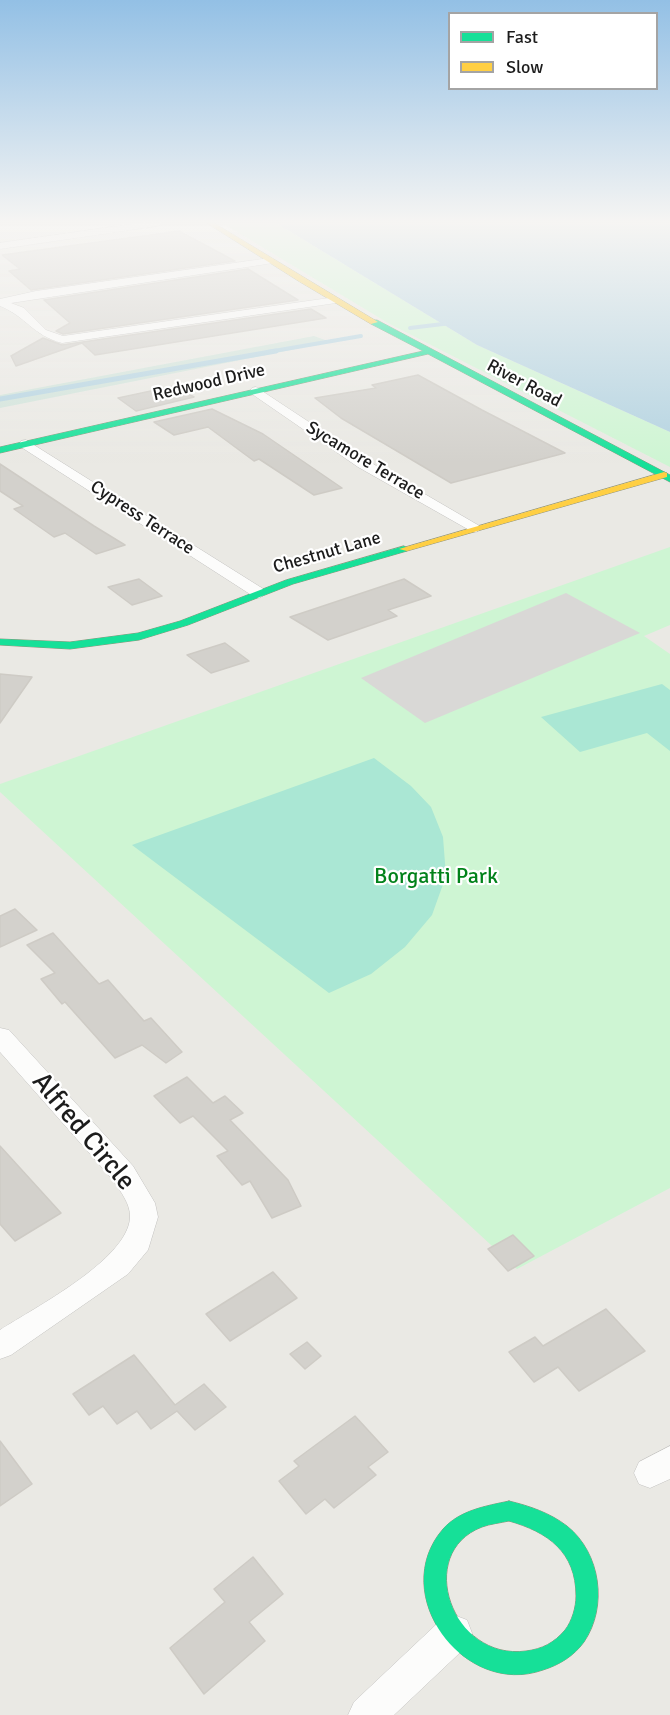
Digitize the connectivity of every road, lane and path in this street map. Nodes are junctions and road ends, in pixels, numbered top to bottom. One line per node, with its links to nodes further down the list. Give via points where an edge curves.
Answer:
1 (3, 303): 2 (street, via 20,310 42,332 65,340)
2 (315, 303)
3 (341, 303): 4 (street, River Road)
4 (427, 352): 5 (street, Redwood Drive); 8 (street, River Road)
5 (256, 391): 6 (street, Redwood Drive); 9 (street, Sycamore Terrace, via 363,464)
6 (26, 444): 7 (street, Redwood Drive); 10 (street, Cypress Terrace)
7 (0, 450)
8 (667, 477): 9 (street, Chestnut Lane)
9 (476, 528): 10 (street, Chestnut Lane)
10 (259, 593): 11 (street, Chestnut Lane, via 182,624 111,643 58,648)
11 (0, 642)
12 (0, 1036): 13 (street, Alfred Circle, via 123,1173 141,1203 144,1216 138,1242 118,1266)
13 (0, 1346)
14 (454, 1633): 14 (street, via 478,1653 507,1664 551,1657 574,1639 587,1614 588,1585 580,1557 557,1530 525,1514 492,1512 462,1525 441,1550 434,1583 440,1609); 15 (street)
15 (367, 1715)

